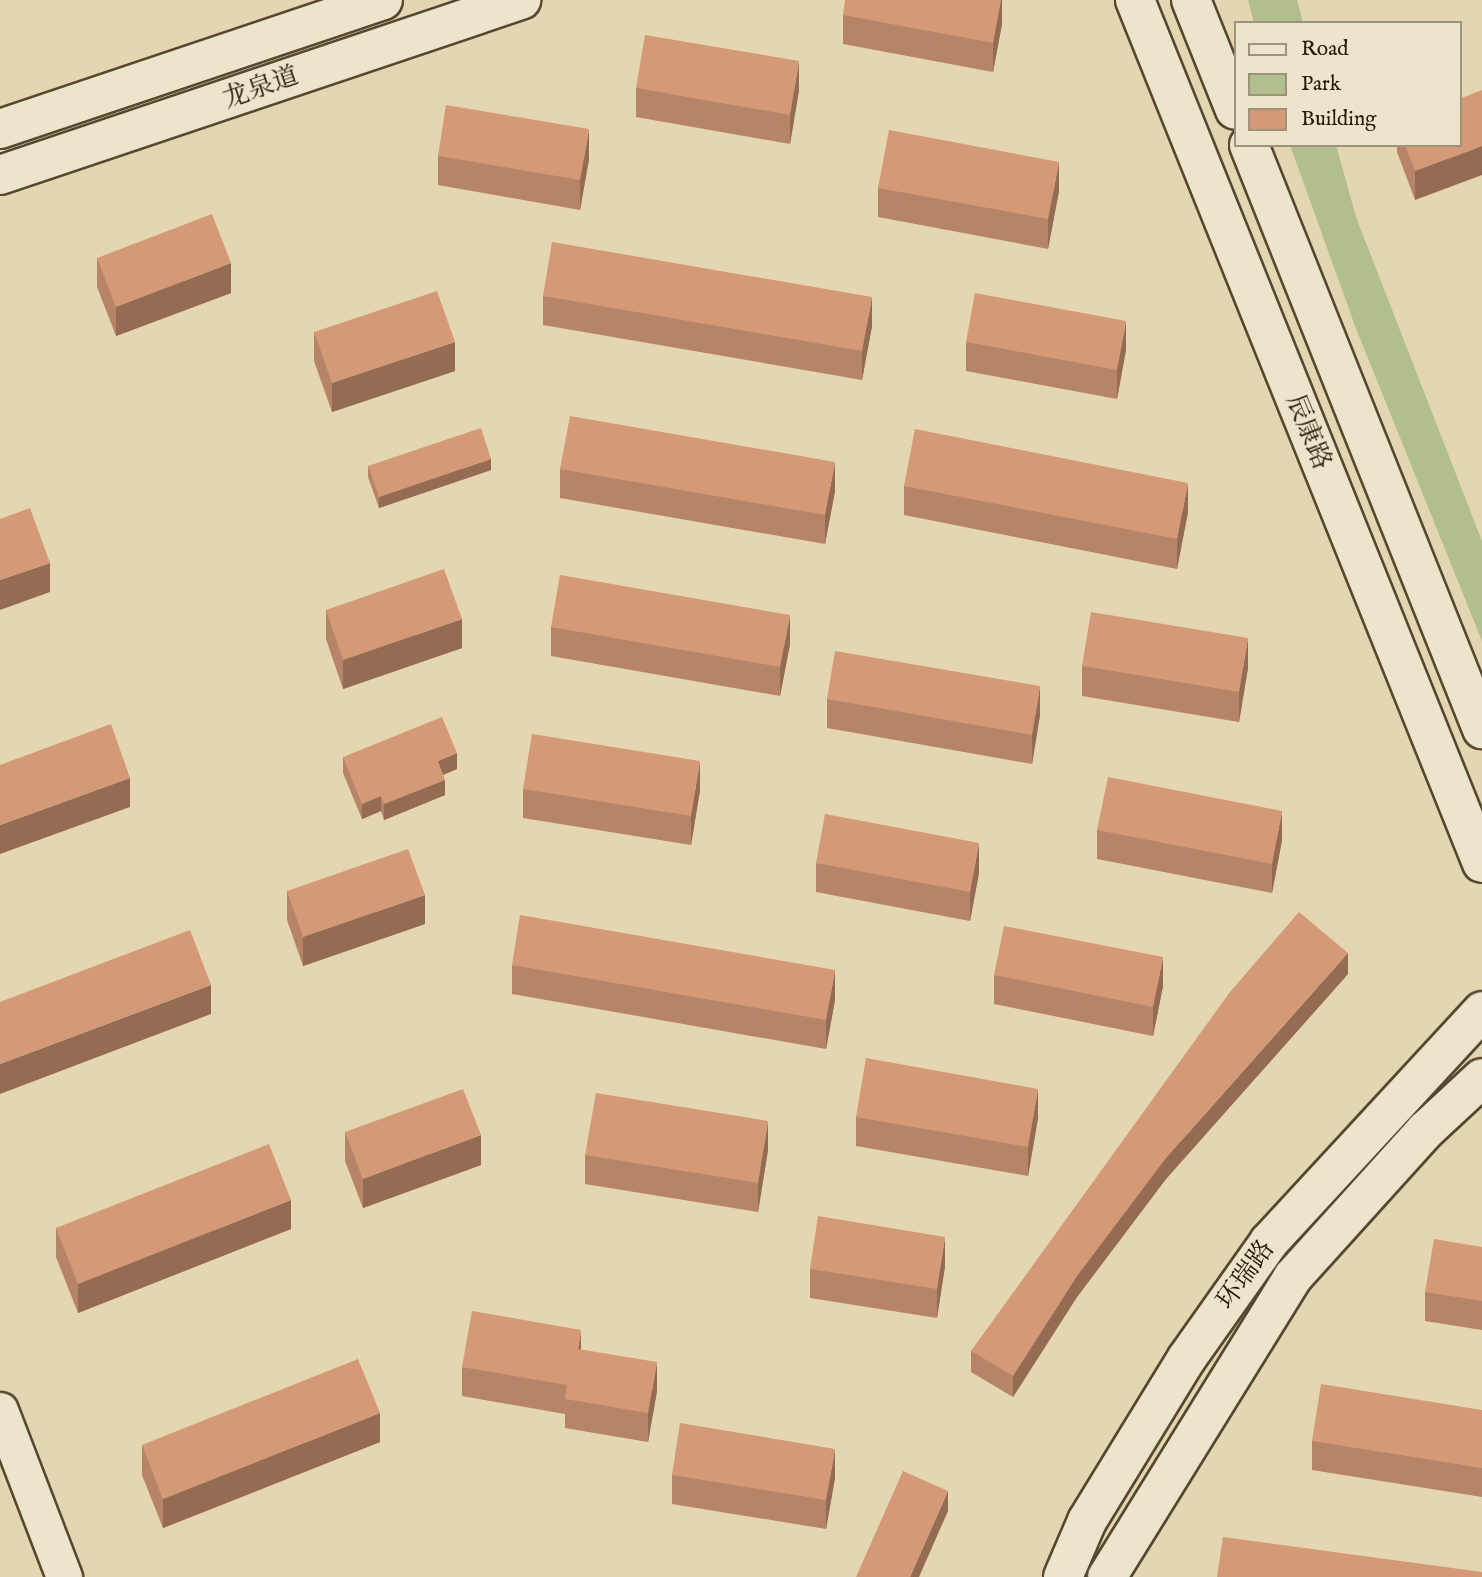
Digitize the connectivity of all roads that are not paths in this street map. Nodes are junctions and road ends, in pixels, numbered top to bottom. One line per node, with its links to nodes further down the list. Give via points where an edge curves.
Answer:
1 (383, 0): 6 (street, 龙泉道)
2 (521, 0): 8 (street, 龙泉道)
3 (1135, 0): 10 (street, 辰康路)
4 (1191, 0): 5 (street)
5 (1234, 108)
6 (0, 130)
7 (1250, 147): 9 (street, 辰康路)
8 (0, 175)
9 (1482, 729)
10 (1482, 863)
11 (1482, 1011): 15 (street, 环瑞路, via 1269,1242 1187,1358 1087,1521)
12 (1482, 1077): 16 (street, 环瑞路, via 1426,1130 1293,1277)
13 (0, 1410): 14 (street)
14 (64, 1577)
15 (1063, 1577)
16 (1107, 1577)

